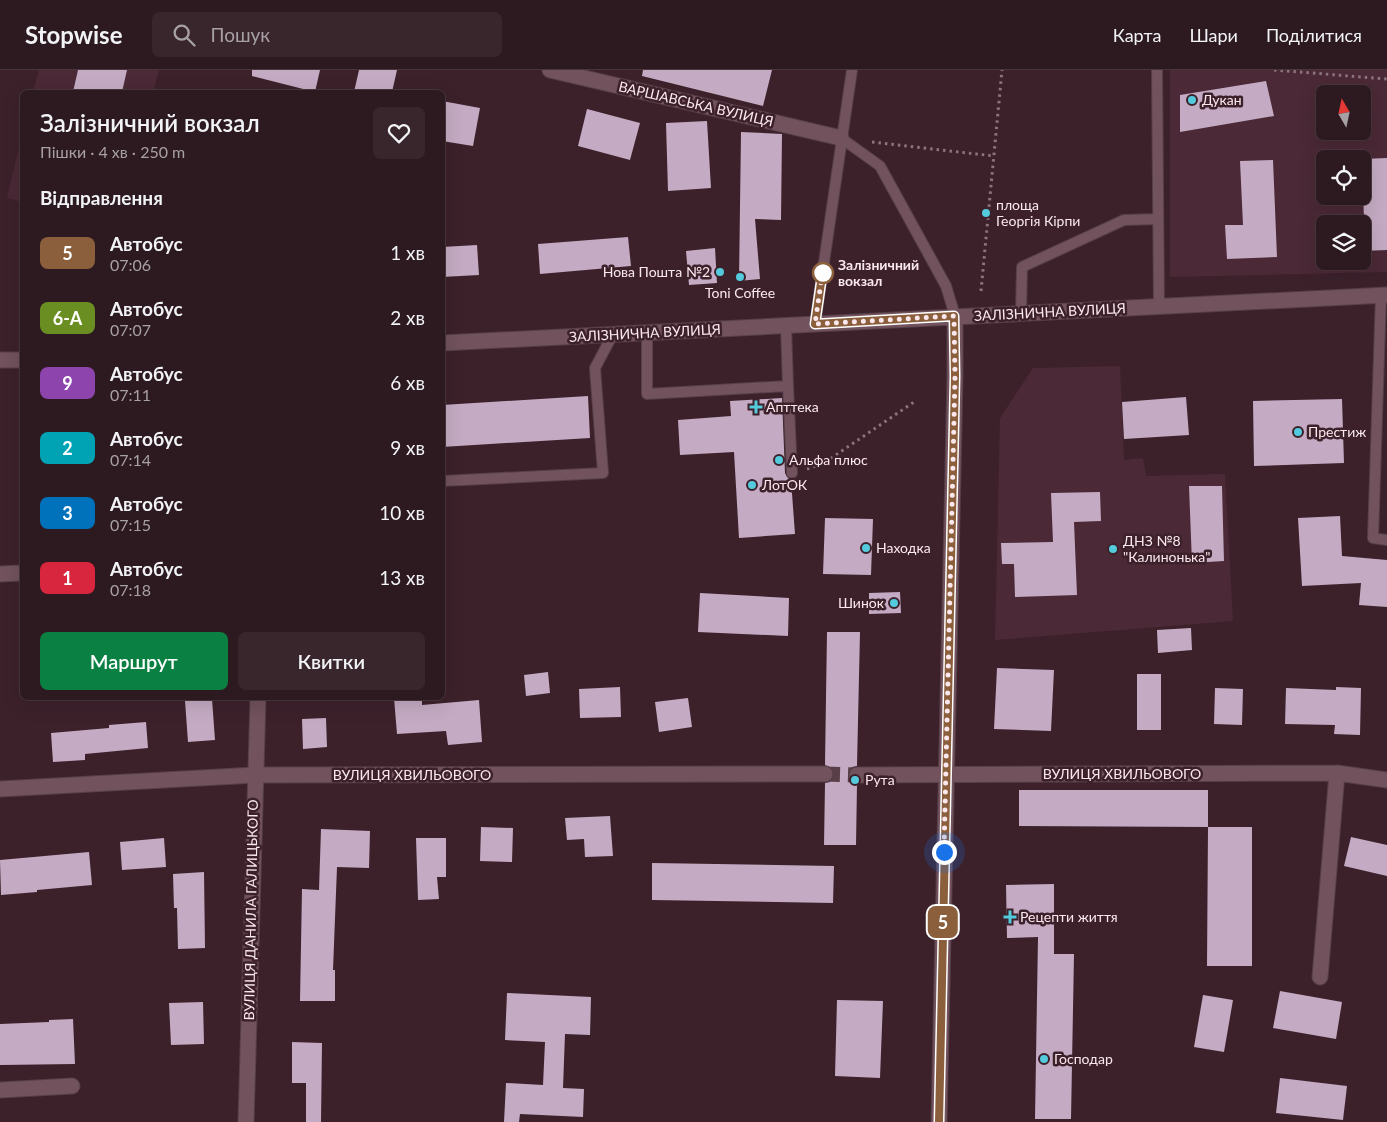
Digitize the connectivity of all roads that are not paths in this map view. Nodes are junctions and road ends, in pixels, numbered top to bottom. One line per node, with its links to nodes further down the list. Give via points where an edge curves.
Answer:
1 (550, 70): 4 (street, ВАРШАВСЬКА ВУЛИЦЯ)
2 (852, 70): 4 (lane)
3 (1157, 70): 5 (lane)
4 (841, 138): 9 (lane, via 880,166 946,286); 10 (lane)
5 (1158, 219): 7 (lane); 8 (lane, via 1124,220 1022,266)
6 (1384, 295): 7 (street, ЗАЛІЗНИЧНА ВУЛИЦЯ); 20 (lane, via 1373,538)
7 (1158, 307): 8 (street, ЗАЛІЗНИЧНА ВУЛИЦЯ)
8 (1022, 313): 9 (street, ЗАЛІЗНИЧНА ВУЛИЦЯ)
9 (954, 316): 10 (street, ЗАЛІЗНИЧНА ВУЛИЦЯ); 26 (street)
10 (815, 324): 11 (street, ЗАЛІЗНИЧНА ВУЛИЦЯ)
11 (786, 326): 12 (street, ЗАЛІЗНИЧНА ВУЛИЦЯ); 17 (lane)
12 (646, 332): 13 (street, ЗАЛІЗНИЧНА ВУЛИЦЯ); 17 (lane, via 647,394)
13 (613, 334): 14 (street, ЗАЛІЗНИЧНА ВУЛИЦЯ); 19 (lane, via 595,368 603,473)
14 (445, 342)
15 (0, 360): 16 (street)
16 (20, 360)
17 (788, 386): 18 (lane)
18 (792, 474)
19 (445, 481)
20 (1387, 540)
21 (20, 573): 22 (street)
22 (0, 574)
23 (258, 700): 27 (street, ВУЛИЦЯ ДАНИЛА ГАЛИЦЬКОГО)
24 (1337, 773): 26 (street, ВУЛИЦЯ ХВИЛЬОВОГО); 29 (street, ВУЛИЦЯ ХВИЛЬОВОГО); 31 (street)
25 (825, 774): 27 (street, ВУЛИЦЯ ХВИЛЬОВОГО)
26 (946, 774): 28 (street, ВУЛИЦЯ ХВИЛЬОВОГО); 35 (street)
27 (255, 775): 30 (street, ВУЛИЦЯ ХВИЛЬОВОГО); 34 (street, ВУЛИЦЯ ДАНИЛА ГАЛИЦЬКОГО)
28 (858, 775)
29 (1387, 780)
30 (0, 789)
31 (1320, 977)
32 (72, 1086): 33 (street)
33 (0, 1090)
34 (246, 1122)
35 (939, 1122)

